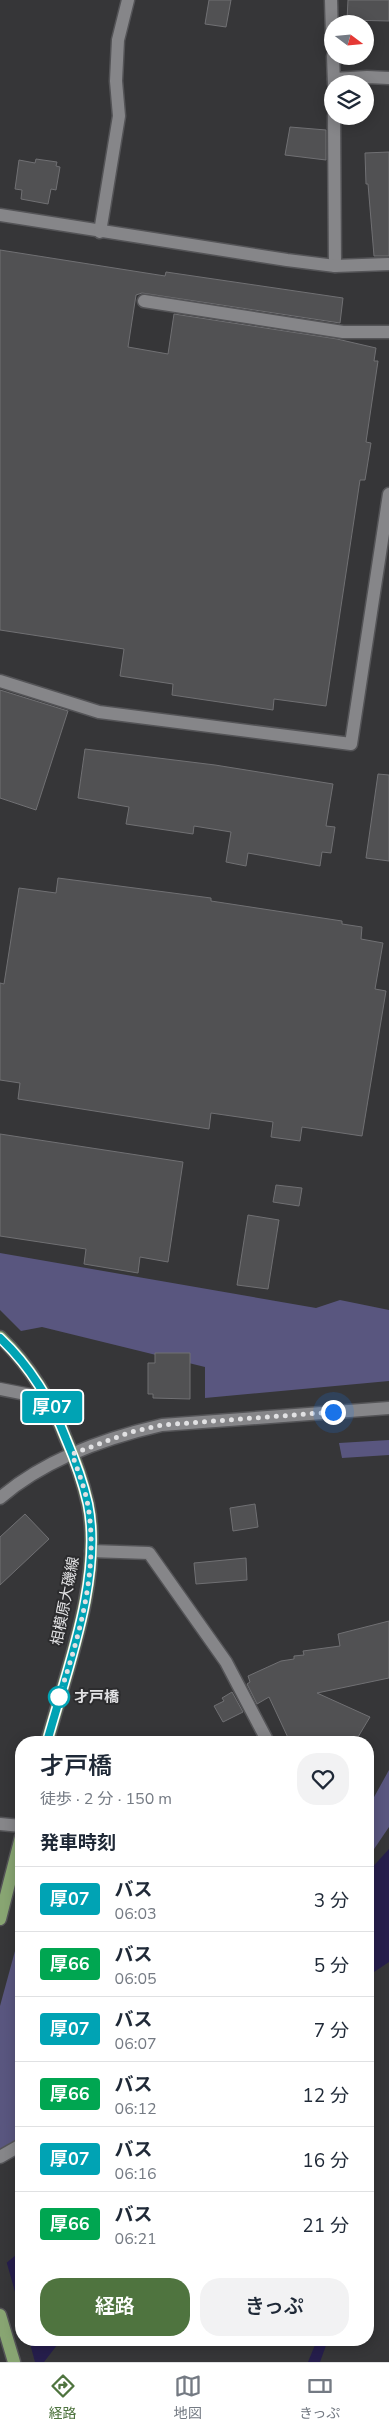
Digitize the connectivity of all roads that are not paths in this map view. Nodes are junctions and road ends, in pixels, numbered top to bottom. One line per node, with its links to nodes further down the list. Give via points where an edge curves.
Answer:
1 (128, 0): 8 (street, via 118,40 116,81 119,116)
2 (332, 0): 3 (street)
3 (332, 15)
4 (374, 77): 5 (street)
5 (389, 78)
6 (334, 125): 10 (street)
7 (0, 215): 8 (street)
8 (100, 232): 10 (street)
9 (389, 264): 10 (street)
10 (335, 266)
11 (144, 301): 12 (street, via 343,332)
12 (389, 332)
13 (389, 494): 14 (street, via 351,744 99,712)
14 (0, 681)
15 (0, 1338): 17 (main road, 相模原大磯線, via 16,1353)
16 (0, 1389): 17 (street)
17 (46, 1398): 19 (main road, 相模原大磯線)
18 (389, 1408): 19 (street, via 162,1425 131,1432)
19 (72, 1454): 20 (street, via 42,1467); 21 (main road, 相模原大磯線, via 88,1504)
20 (0, 1498)
21 (91, 1551): 22 (main road, 相模原大磯線, via 80,1620); 23 (street, via 150,1553 226,1662)
22 (49, 1736)
23 (265, 1736)
24 (0, 1824): 25 (street)
25 (15, 1825)
26 (15, 1863): 27 (main road)
27 (0, 1919)
28 (15, 2148): 29 (street)
29 (0, 2157)
30 (0, 2315): 31 (main road)
31 (14, 2362)

